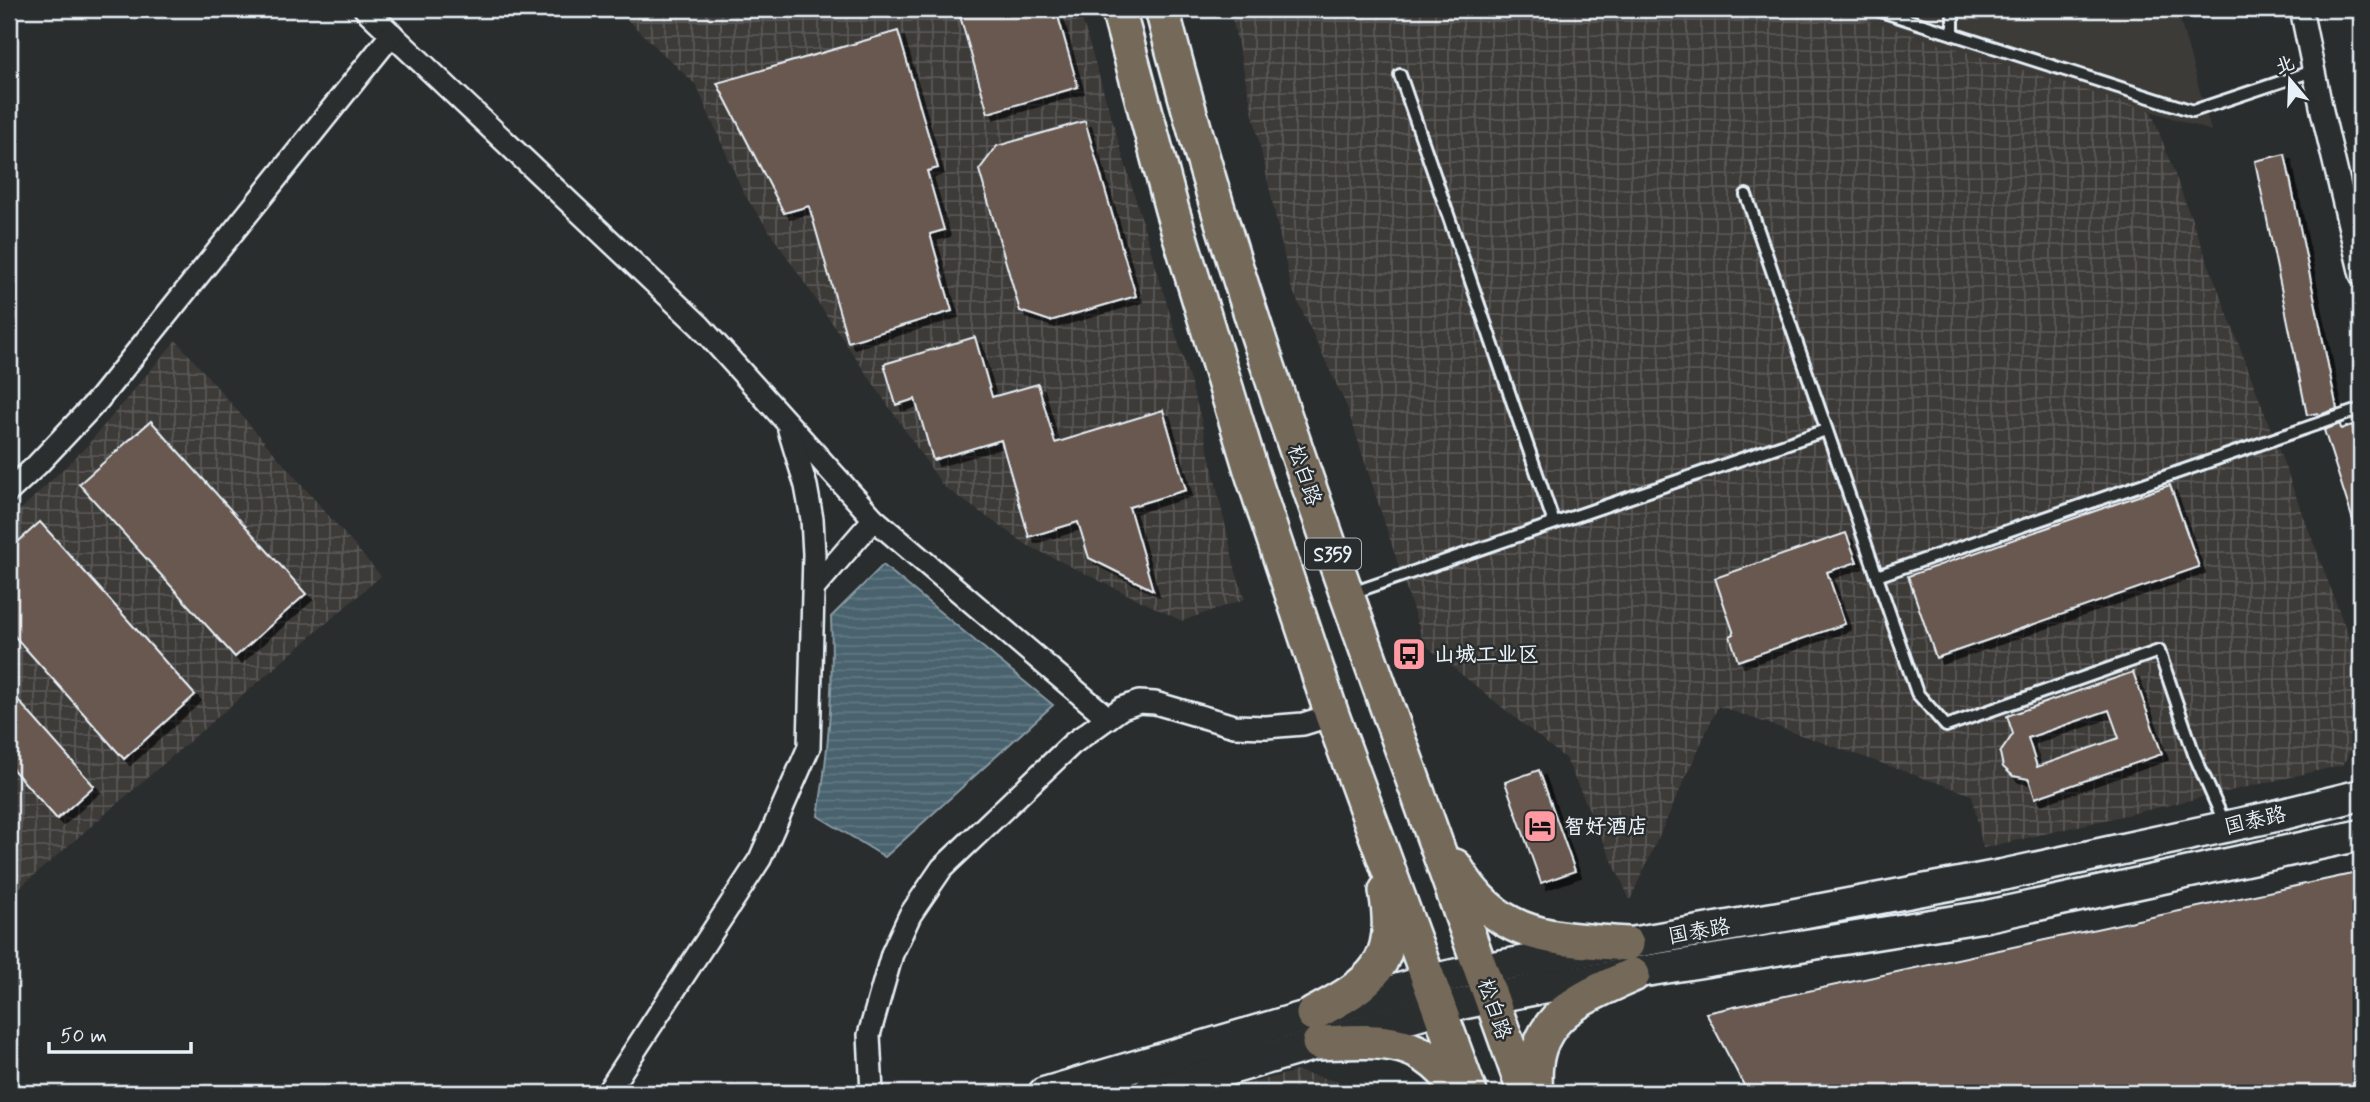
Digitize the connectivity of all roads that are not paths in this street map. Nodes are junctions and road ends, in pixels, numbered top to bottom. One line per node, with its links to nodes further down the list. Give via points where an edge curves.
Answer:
1 (365, 9): 7 (street)
2 (1118, 9): 22 (main road, S359, via 1172,210)
3 (1162, 9): 21 (main road, 松白路 / S359, via 1219,217)
4 (1874, 9): 8 (lane)
5 (1952, 9): 8 (lane)
6 (2301, 9): 9 (street)
7 (392, 34): 14 (street, via 700,326); 16 (street, via 99,399)
8 (1953, 34): 9 (lane, via 2193,111)
9 (2314, 71): 12 (street)
10 (1400, 75): 18 (lane)
11 (1746, 195): 15 (lane)
12 (2361, 275)
13 (2361, 410): 19 (lane)
14 (786, 421): 17 (street); 20 (street, via 812,519)
15 (1826, 430): 18 (lane); 19 (lane)
16 (9, 491)
17 (874, 519): 20 (street); 23 (street)
18 (1554, 523): 21 (lane)
19 (1877, 576): 27 (lane, via 1917,693 1946,726 2159,651 2194,754)
20 (814, 588): 33 (street, via 809,747 760,859)
21 (1347, 594): 26 (main road, 松白路 / S359)
22 (1332, 715): 23 (street, via 1303,724 1234,726 1139,702); 25 (main road, S359)
23 (1108, 718): 34 (street, via 1072,744 942,868 911,915 892,954 869,1035)
24 (2361, 795): 27 (street, 国泰路)
25 (1370, 817): 31 (main road, S359); 32 (main road, via 1389,909 1387,949 1378,969)
26 (1427, 819): 29 (main road, via 1462,879 1481,902 1505,920 1545,937); 30 (main road, 松白路 / S359)
27 (2227, 827): 29 (street, 国泰路)
28 (2361, 835): 29 (street, 国泰路, via 1987,916)
29 (1630, 959): 30 (street, 国泰路); 40 (main road, via 1552,1024 1540,1045)
30 (1486, 983): 31 (street, 国泰路); 39 (main road, 松白路 / S359)
31 (1435, 994): 32 (street, 国泰路); 38 (main road, S359)
32 (1316, 1028): 35 (street, 国泰路); 36 (street, 国泰路); 37 (main road, via 1419,1052 1438,1066)
33 (607, 1093)
34 (872, 1093)
35 (1044, 1093)
36 (1148, 1093)
37 (1460, 1093)
38 (1470, 1093)
39 (1525, 1093)
40 (1536, 1093)

